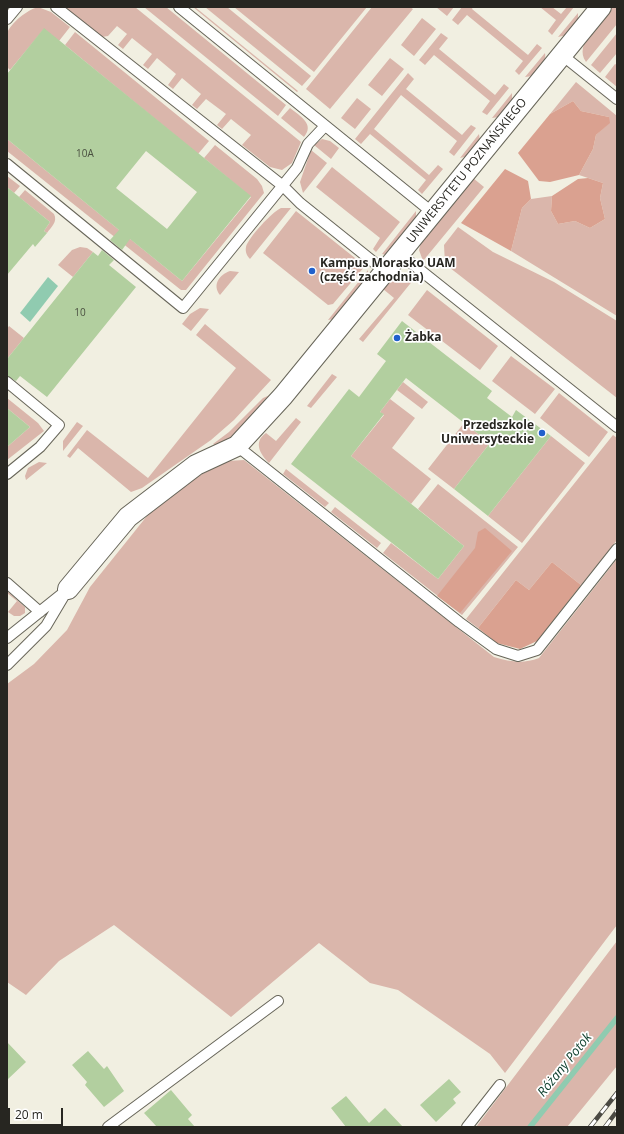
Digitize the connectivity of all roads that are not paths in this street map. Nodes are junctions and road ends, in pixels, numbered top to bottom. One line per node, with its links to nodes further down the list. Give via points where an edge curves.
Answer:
1 (17, 7): 5 (lane)
2 (56, 7): 10 (lane)
3 (179, 7): 8 (lane)
4 (601, 7): 6 (street, UNIWERSYTETU POZNAŃSKIEGO)
5 (7, 19)
6 (562, 55): 7 (lane); 11 (street, UNIWERSYTETU POZNAŃSKIEGO)
7 (617, 99)
8 (325, 126): 10 (lane, via 308,144 297,168); 11 (lane)
9 (7, 164): 10 (lane, via 183,308)
10 (283, 186): 13 (lane, via 300,203)
11 (433, 213): 12 (street, UNIWERSYTETU POZNAŃSKIEGO)
12 (400, 254): 13 (street, UNIWERSYTETU POZNAŃSKIEGO); 15 (lane)
13 (386, 272): 16 (street, UNIWERSYTETU POZNAŃSKIEGO, via 283,396)
14 (7, 382): 17 (lane, via 59,425 40,447)
15 (617, 427)
16 (237, 446): 18 (lane, via 483,640 496,649 518,656 537,650); 20 (street, UNIWERSYTETU POZNAŃSKIEGO, via 196,465 128,517)
17 (7, 474)
18 (617, 549)
19 (7, 583): 21 (lane)
20 (68, 589): 21 (lane); 23 (lane, via 46,626)
21 (40, 612): 22 (lane)
22 (7, 638)
23 (7, 664)
24 (278, 1001): 26 (lane)
25 (500, 1085): 27 (lane)
26 (108, 1127)
27 (468, 1127)

